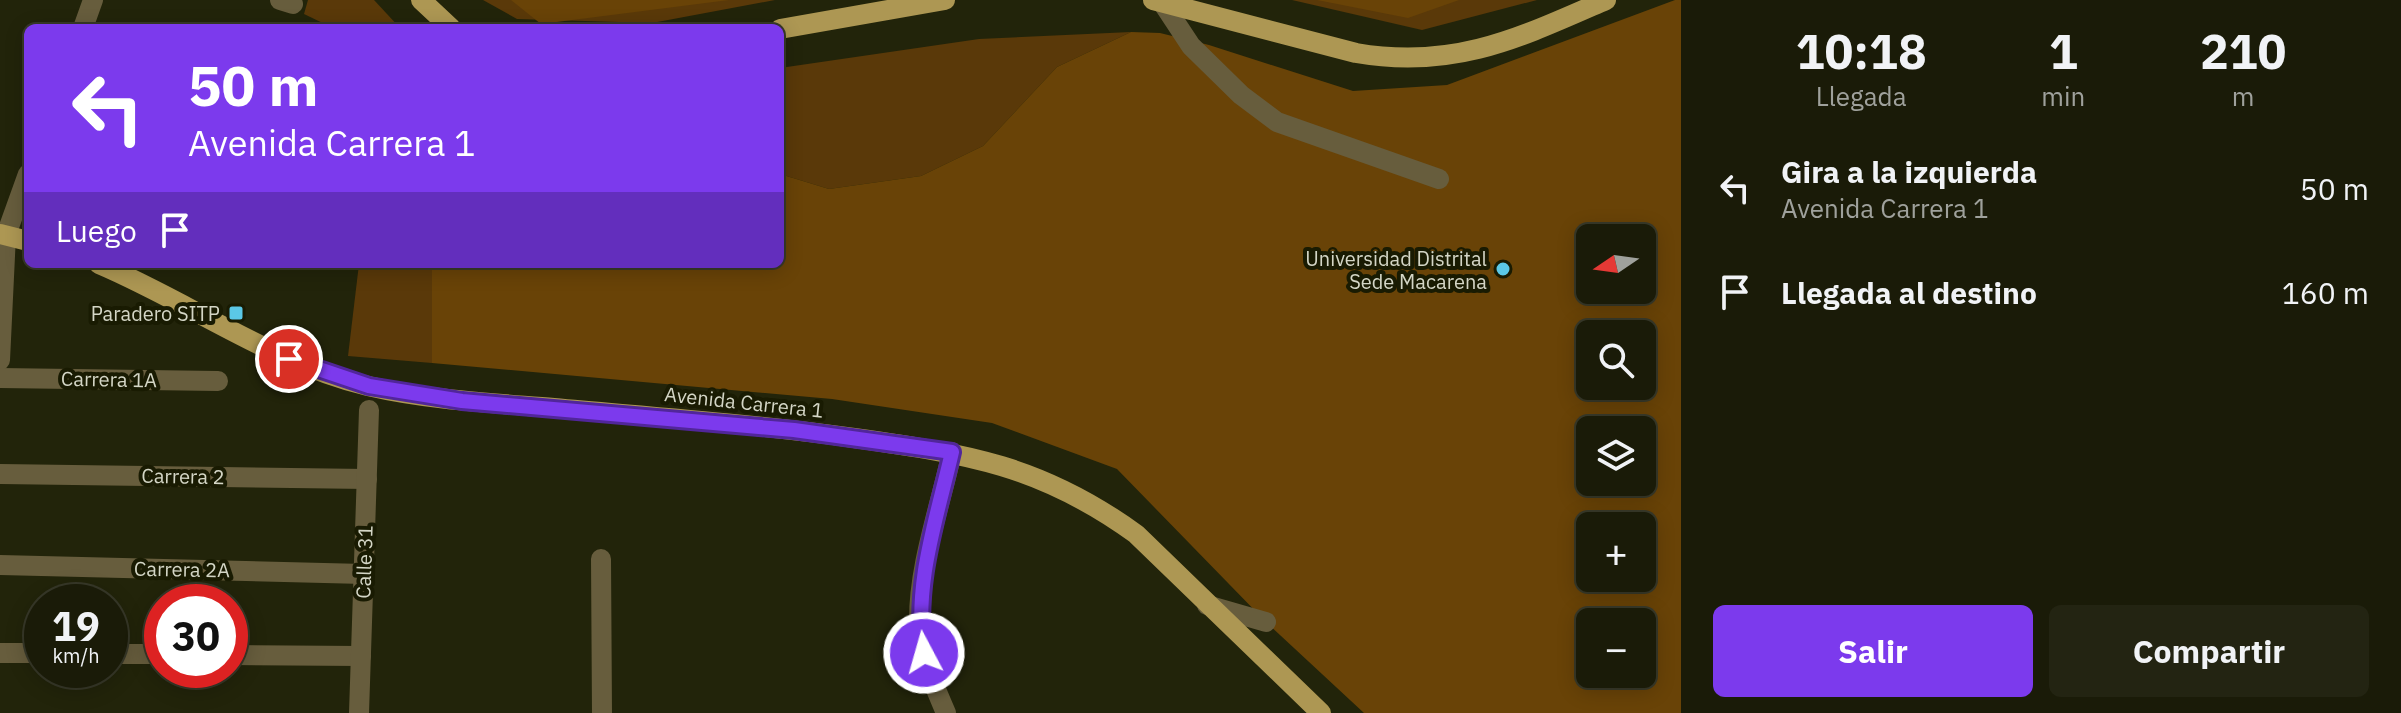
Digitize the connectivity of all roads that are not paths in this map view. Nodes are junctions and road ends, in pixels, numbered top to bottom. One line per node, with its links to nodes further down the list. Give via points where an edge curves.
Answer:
1 (93, 0): 6 (street)
2 (421, 0): 7 (main road)
3 (945, 0): 8 (main road)
4 (1606, 0): 5 (main road, via 1505,44 1428,59 1356,53)
5 (1157, 1): 9 (street, via 1191,46 1277,122)
6 (84, 24)
7 (447, 24)
8 (784, 28)
9 (1439, 179)
10 (24, 184): 11 (street)
11 (3, 235): 12 (main road); 14 (street)
12 (24, 240)
13 (107, 268): 18 (main road, Avenida Carrera 1, via 289,359 369,386 462,401 794,430)
14 (0, 360)
15 (0, 378): 16 (street, Carrera 1A)
16 (218, 381)
17 (369, 410): 20 (street, Calle 31)
18 (952, 452): 24 (main road, Avenida Carrera 1, via 1034,474 1104,510 1136,534); 32 (street, via 923,579 919,624)
19 (0, 474): 20 (street, Carrera 2)
20 (367, 479): 23 (street, Calle 31)
21 (601, 559): 31 (street)
22 (0, 565): 23 (street, Carrera 2A)
23 (364, 574): 29 (street, Calle 31)
24 (1207, 605): 25 (street); 33 (main road, Avenida Carrera 1)
25 (1266, 622)
26 (0, 653): 27 (street)
27 (24, 653)
28 (248, 655): 29 (street)
29 (361, 656): 30 (street, Calle 31)
30 (359, 713)
31 (602, 713)
32 (946, 713)
33 (1321, 713)

